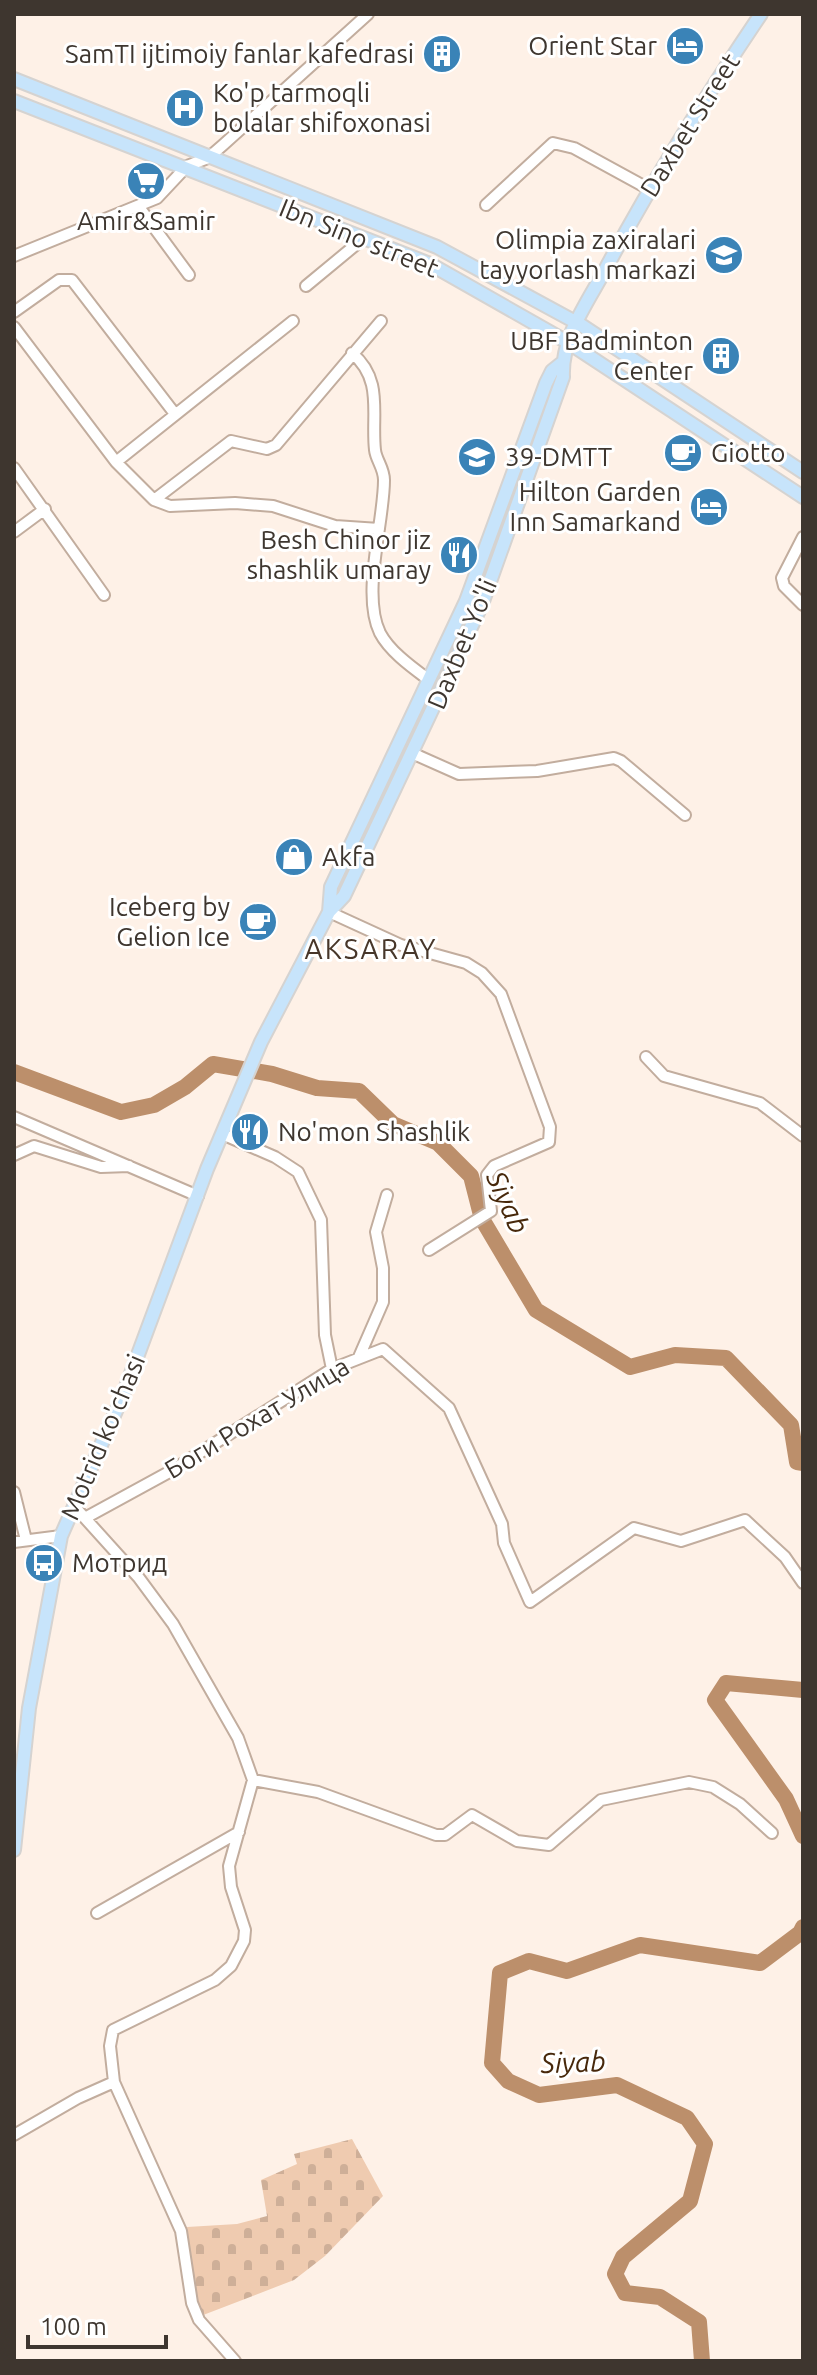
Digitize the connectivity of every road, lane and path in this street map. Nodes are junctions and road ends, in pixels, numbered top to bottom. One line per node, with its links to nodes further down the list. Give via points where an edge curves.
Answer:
1 (368, 14): 5 (street)
2 (761, 14): 7 (main road, Daxbet Street)
3 (14, 79): 5 (main road, Ibn Sino street)
4 (14, 101): 6 (main road, Ibn Sino street)
5 (208, 158): 6 (street); 17 (main road, Ibn Sino street, via 437,247)
6 (187, 166): 9 (street, via 157,198); 10 (main road, Ibn Sino street)
7 (649, 189): 8 (street, via 574,148 553,143); 17 (main road, Daxbet Street)
8 (486, 205)
9 (139, 207): 11 (street); 12 (street)
10 (364, 238): 13 (street); 19 (main road, Ibn Sino street, via 430,264)
11 (14, 256)
12 (189, 275)
13 (306, 286)
14 (14, 312): 22 (street, via 59,280 72,280)
15 (293, 321): 22 (street)
16 (381, 321): 20 (street)
17 (576, 322): 19 (main road, Daxbet Yo'li); 25 (main road, Ibn Sino street)
18 (14, 327): 23 (street)
19 (569, 343): 21 (main road, Daxbet Yo'li); 26 (main road, Ibn Sino street)
20 (352, 353): 27 (street, via 276,445 267,449 231,441); 29 (street, via 370,373 374,393 375,453 384,478)
21 (562, 363): 34 (main road, Daxbet Yo'li, via 546,383 496,528); 35 (main road, Daxbet Yo'li, via 563,377 482,604)
22 (175, 414): 23 (street)
23 (116, 462): 27 (street)
24 (14, 468): 28 (street)
25 (803, 472)
26 (803, 497)
27 (154, 500): 29 (street, via 170,506 273,506 335,526)
28 (45, 509): 30 (street); 32 (street)
29 (379, 529): 34 (street, via 376,622 391,647)
30 (14, 532)
31 (803, 537): 33 (street, via 782,578)
32 (104, 595)
33 (803, 605)
34 (429, 680): 37 (main road, Daxbet Yo'li, via 331,887)
35 (414, 754): 36 (street, via 459,774 537,771 614,758); 37 (main road, Daxbet Yo'li, via 344,896)
36 (685, 815)
37 (329, 912): 38 (main road, Daxbet Yo'li); 47 (street, via 401,945 466,963 501,994 551,1135 549,1142 494,1166 487,1175 491,1211)
38 (261, 1042): 41 (main road, Motrid ko'chasi)
39 (646, 1057): 42 (street, via 664,1076 760,1103)
40 (14, 1117): 44 (street)
41 (222, 1134): 46 (main road, Motrid ko'chasi); 49 (street, via 298,1172 321,1220 325,1335)
42 (803, 1136)
43 (14, 1155): 44 (street, via 34,1146 101,1167)
44 (131, 1166): 46 (street)
45 (387, 1195): 48 (street, via 376,1232 383,1302)
46 (198, 1196): 51 (main road, Motrid ko'chasi, via 123,1395)
47 (429, 1250)
48 (359, 1357): 49 (street, Боги Рохат Улица); 56 (street, Боги Рохат Улица, via 383,1349 449,1408 502,1524 504,1543 530,1602 634,1528 681,1541 745,1520 785,1557)
49 (332, 1369): 52 (street, Боги Рохат Улица, via 171,1471)
50 (14, 1492): 54 (street)
51 (74, 1506): 52 (street); 53 (main road, Motrid ko'chasi)
52 (85, 1518): 57 (street, via 173,1624 238,1738)
53 (61, 1536): 54 (street); 60 (main road, Motrid ko'chasi, via 29,1708)
54 (26, 1540): 55 (street)
55 (14, 1542)
56 (803, 1583)
57 (253, 1780): 58 (street); 59 (street, via 318,1792 436,1835 445,1835 468,1814 517,1841 549,1845 601,1800 689,1782 731,1798)
58 (239, 1832): 61 (street); 62 (street, via 229,1866 244,1941 231,1966 215,1980 113,2030)
59 (772, 1833)
60 (14, 1850)
61 (97, 1913)
62 (114, 2082): 63 (street); 64 (street, via 181,2231 199,2320)
63 (14, 2135)
64 (235, 2361)

